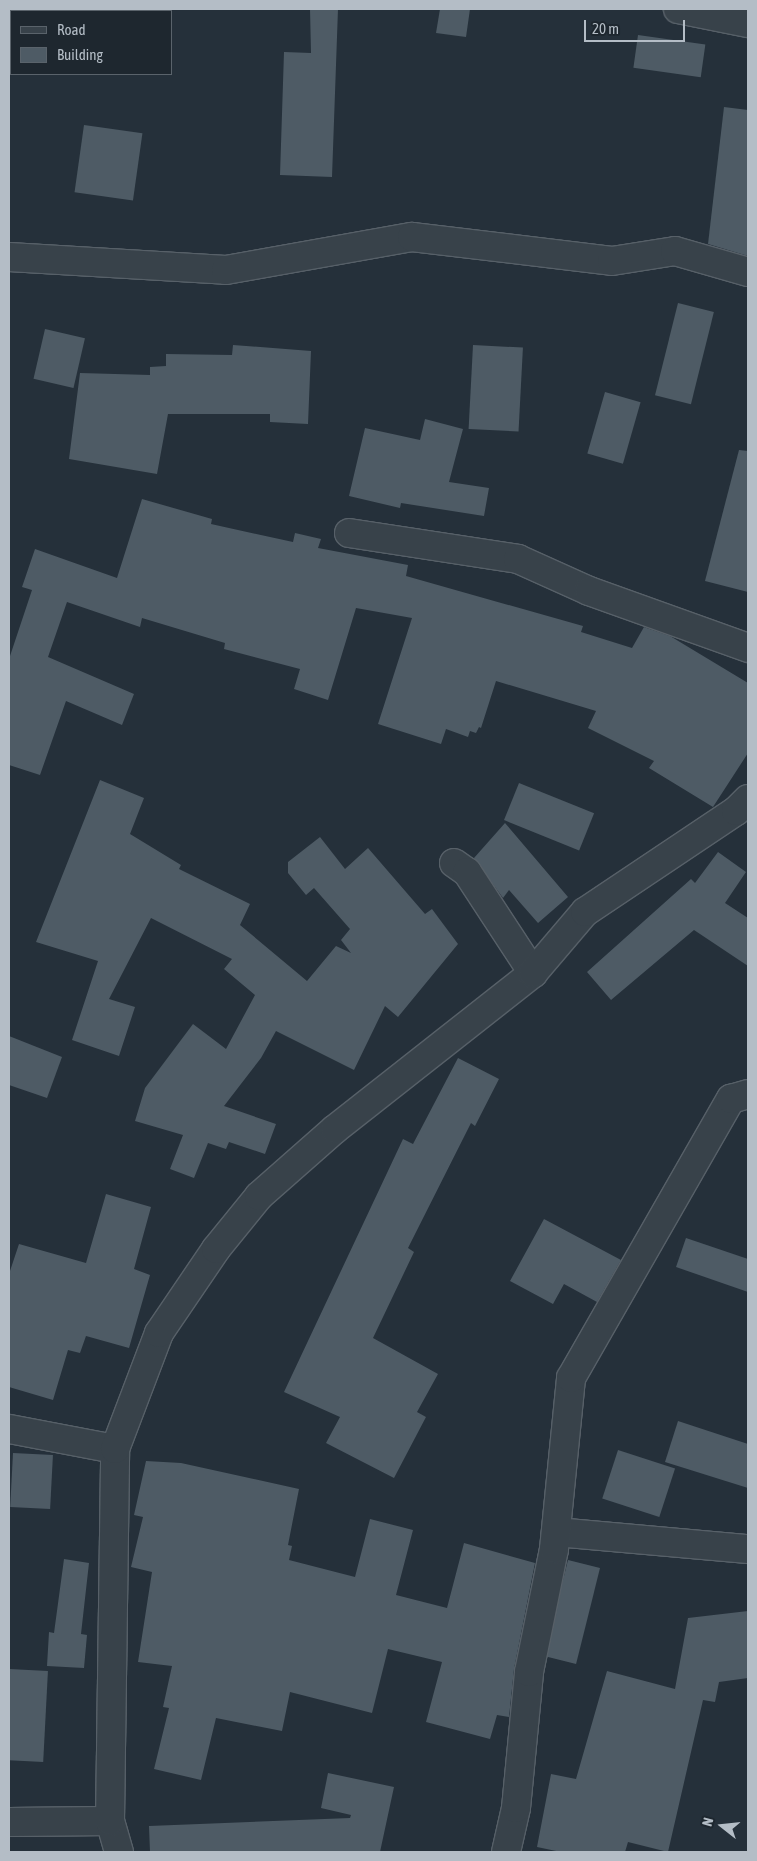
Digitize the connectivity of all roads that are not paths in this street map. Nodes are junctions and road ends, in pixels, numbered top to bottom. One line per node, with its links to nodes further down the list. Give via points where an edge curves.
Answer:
1 (678, 9): 2 (street)
2 (748, 23)
3 (9, 257): 4 (street, via 226,270 412,238 612,261 675,251)
4 (748, 272)
5 (349, 533): 6 (street, via 518,559 589,591)
6 (748, 648)
7 (748, 799): 9 (street, via 736,811 585,912)
8 (454, 863): 9 (street, via 467,872)
9 (533, 973): 12 (street, via 335,1129 259,1196 216,1249 159,1333)
10 (748, 1094): 13 (street, via 731,1099 571,1378)
11 (9, 1429): 12 (street)
12 (115, 1449): 15 (street)
13 (556, 1532): 14 (street); 18 (street, via 529,1672 516,1808)
14 (748, 1549)
15 (110, 1821): 16 (street); 17 (street)
16 (9, 1822)
17 (119, 1852)
18 (506, 1852)

